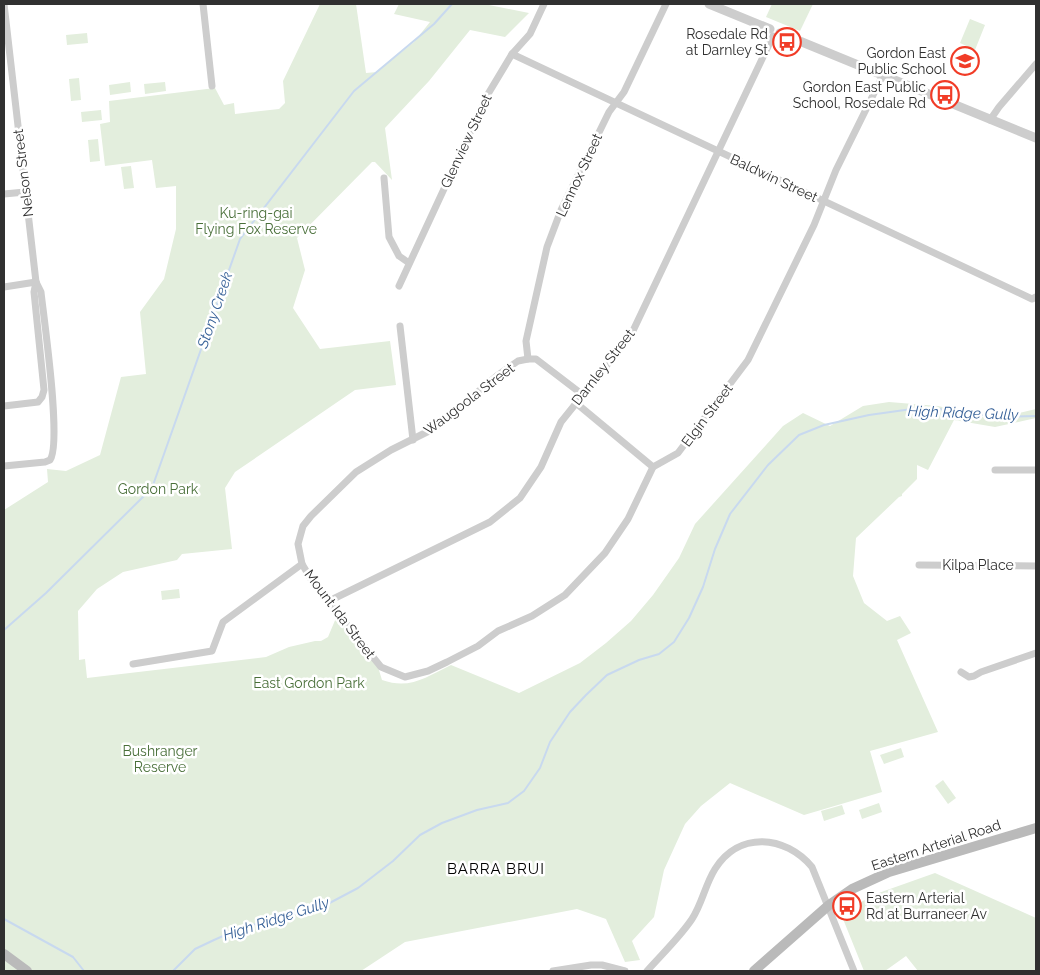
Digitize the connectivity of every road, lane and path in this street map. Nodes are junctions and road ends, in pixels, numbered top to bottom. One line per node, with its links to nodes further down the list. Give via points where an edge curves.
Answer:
1 (4, 4): 16 (street, Nelson Street)
2 (202, 4): 10 (street)
3 (544, 4): 7 (street, Glenview Street, via 530,34)
4 (666, 4): 11 (street, Lennox Street)
5 (709, 4): 6 (street)
6 (774, 33): 9 (street); 14 (street, Darnley Street)
7 (512, 54): 11 (street, Baldwin Street); 19 (street, Glenview Street, via 488,94)
8 (1036, 64): 12 (street)
9 (883, 75): 12 (street); 18 (street, Elgin Street)
10 (212, 86)
11 (616, 103): 14 (street, Baldwin Street); 25 (street, Lennox Street, via 608,112 547,247 526,341)
12 (990, 120): 13 (street)
13 (1036, 138)
14 (719, 152): 18 (street, Baldwin Street); 26 (street, Darnley Street, via 631,335)
15 (384, 178): 19 (street, via 389,237 399,256)
16 (25, 192): 17 (street); 20 (street, Nelson Street)
17 (4, 194)
18 (824, 201): 23 (street, Baldwin Street, via 1032,298); 31 (street, Elgin Street, via 748,360 678,454)
19 (409, 263): 21 (street, Glenview Street)
20 (36, 282): 22 (street); 28 (street, Nelson Street, via 34,292 44,390 38,402); 30 (street, Nelson Street, via 41,292 53,398 54,450 50,460 45,462)
21 (399, 286)
22 (4, 287)
23 (1036, 297)
24 (400, 326): 29 (street)
25 (528, 359): 26 (street, Waugoola Street, via 536,359); 29 (street, Waugoola Street, via 518,361 435,428)
26 (583, 395): 27 (street, Darnley Street)
27 (576, 403): 31 (street); 37 (street, Darnley Street, via 561,422 541,467 520,498 490,522)
28 (4, 406)
29 (413, 440): 34 (street, Waugoola Street, via 356,472 311,516 303,526 298,544)
30 (4, 466)
31 (653, 467): 37 (street, Mount Ida Street, via 628,519 606,553 566,594 532,616 498,631 478,646 428,671 405,677 381,667)
32 (995, 470): 33 (street)
33 (1036, 470)
34 (302, 564): 37 (street, Mount Ida Street); 39 (street, via 229,617 212,650)
35 (919, 565): 36 (street, Kilpa Place)
36 (1036, 566)
37 (329, 601)
38 (1036, 653): 40 (street, via 974,676)
39 (133, 664)
40 (961, 672)
41 (1036, 828): 42 (main road, Eastern Arterial Road, via 889,872 852,889)
42 (828, 905): 47 (street, via 812,867 797,852 771,842 747,844 730,853 716,867 694,917); 48 (main road, Eastern Arterial Road); 49 (street)
43 (4, 954): 44 (main road)
44 (28, 971)
45 (553, 971): 46 (street, via 591,964)
46 (625, 971)
47 (647, 971)
48 (754, 971)
49 (854, 971)

